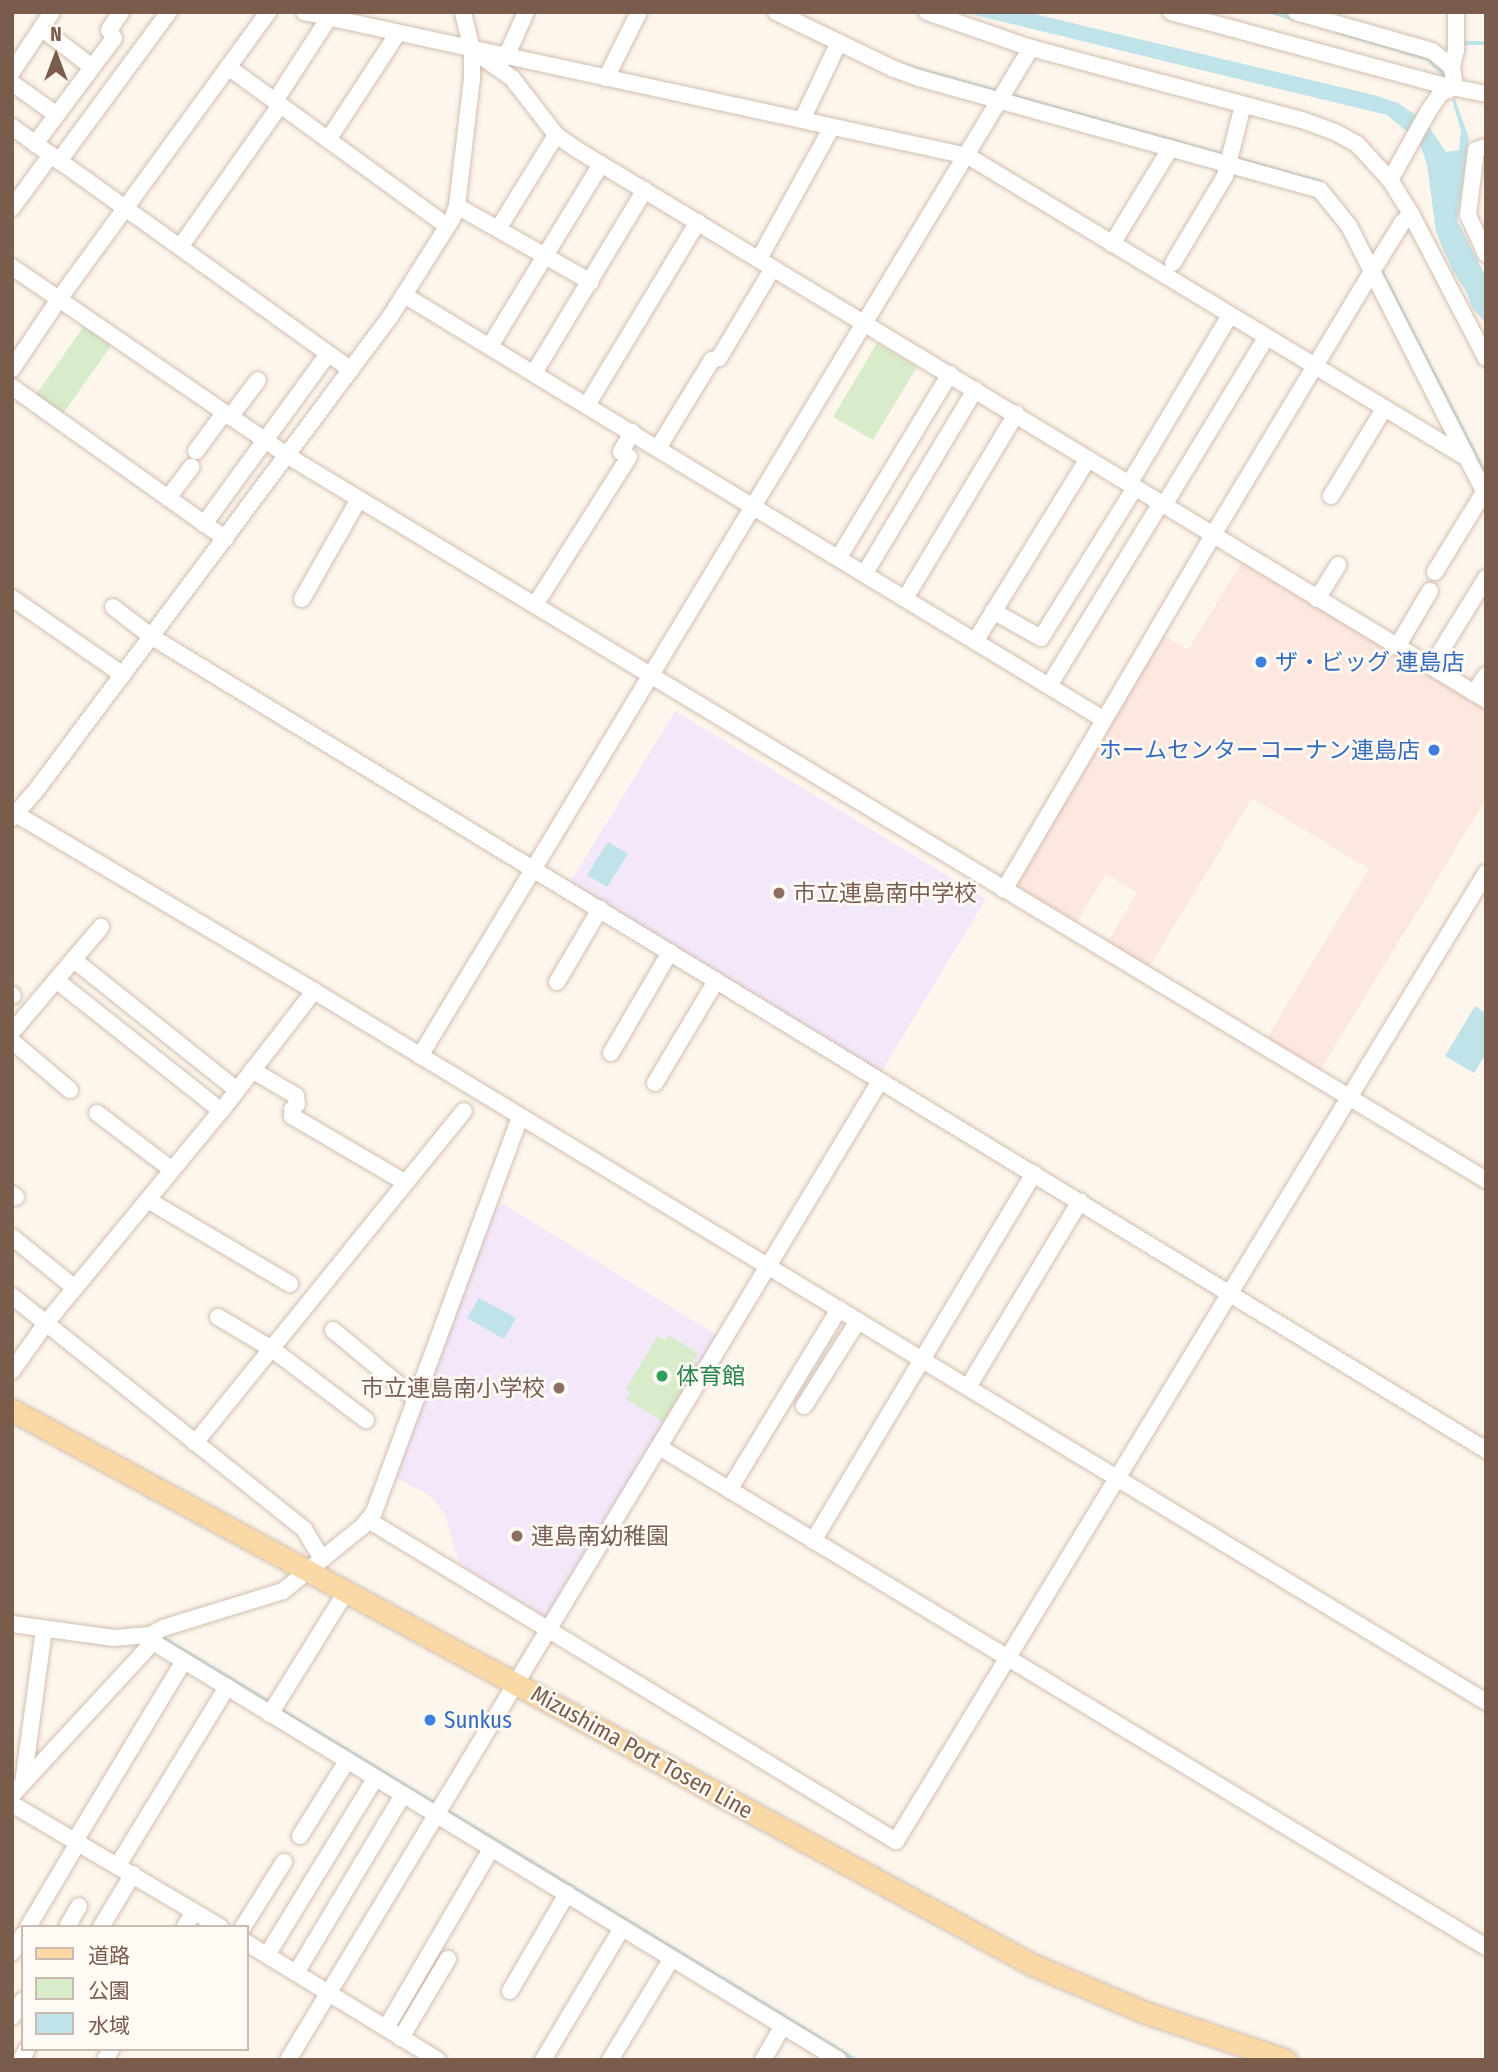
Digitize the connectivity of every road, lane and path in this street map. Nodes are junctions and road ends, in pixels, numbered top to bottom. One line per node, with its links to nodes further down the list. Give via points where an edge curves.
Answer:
1 (52, 12): 16 (street)
2 (121, 12): 23 (street, via 108,30 114,37)
3 (169, 12): 43 (street)
4 (268, 12): 24 (street)
5 (303, 12): 15 (street)
6 (463, 12): 20 (street)
7 (526, 12): 21 (street)
8 (639, 12): 26 (street)
9 (776, 12): 18 (street)
10 (1171, 12): 28 (street)
11 (1296, 12): 14 (street)
12 (1456, 12): 22 (street)
13 (935, 14): 19 (street)
14 (1322, 16): 22 (street, via 1432,51)
15 (328, 18): 17 (street); 31 (street)
16 (41, 29): 23 (street); 25 (street)
17 (398, 33): 20 (street); 38 (street)
18 (839, 42): 30 (street, via 919,78); 34 (street)
19 (1031, 48): 30 (street); 32 (street)
20 (472, 49): 21 (street); 37 (street, via 512,78); 48 (street)
21 (506, 57): 26 (street)
22 (1452, 66): 28 (street)
23 (92, 67): 33 (street)
24 (228, 67): 31 (street); 50 (street)
25 (12, 72)
26 (606, 78): 34 (street)
27 (12, 83): 33 (street)
28 (1455, 87): 29 (street); 46 (street, via 1441,93)
29 (1486, 94)
30 (1002, 96): 41 (street); 42 (street)
31 (278, 103): 38 (street); 56 (street)
32 (1243, 105): 44 (street); 46 (street, via 1335,132 1357,144)
33 (57, 115): 39 (street)
34 (802, 120): 36 (street)
35 (12, 127): 39 (street)
36 (832, 127): 42 (street); 59 (street)
37 (556, 135): 45 (street); 54 (street)
38 (328, 139): 53 (street)
39 (36, 144): 43 (street)
40 (1486, 147): 57 (street, via 1476,150 1468,215)
41 (1170, 149): 44 (street); 55 (street)
42 (968, 156): 55 (street); 67 (street)
43 (55, 158): 49 (street); 50 (street)
44 (1228, 160): 60 (street, via 1224,176); 62 (street, via 1320,190)
45 (601, 164): 47 (street); 58 (street)
46 (1390, 180): 51 (street)
47 (645, 190): 52 (street); 63 (street)
48 (457, 206): 53 (street); 54 (street)
49 (12, 208)
50 (126, 209): 56 (street); 65 (street)
51 (1411, 214): 62 (street); 71 (street)
52 (698, 222): 59 (street); 80 (street)
53 (447, 226): 64 (street)
54 (498, 229): 58 (street)
55 (1112, 244): 66 (street)
56 (180, 247): 70 (street)
57 (1486, 254)
58 (545, 256): 63 (street); 69 (street)
59 (766, 263): 67 (street); 86 (street, via 719,358 712,360)
60 (1172, 263)
61 (12, 267): 65 (street)
62 (1375, 267): 72 (street); 89 (street)
63 (591, 282): 75 (street)
64 (404, 295): 69 (street); 74 (street)
65 (59, 299): 73 (street); 83 (street)
66 (1230, 315): 68 (street); 92 (street)
67 (865, 323): 76 (street); 98 (street)
68 (1266, 338): 72 (street); 97 (street)
69 (490, 346): 75 (street)
70 (328, 354): 74 (street); 85 (street)
71 (1486, 358)
72 (1315, 367): 81 (street); 100 (street)
73 (12, 369)
74 (351, 370): 88 (street)
75 (534, 373): 80 (street)
76 (950, 374): 79 (street); 102 (street)
77 (258, 380): 83 (street)
78 (12, 387): 95 (street)
79 (975, 390): 82 (street); 105 (street)
80 (587, 405): 84 (street)
81 (1384, 409): 89 (street); 94 (street)
82 (1016, 414): 90 (street); 108 (street)
83 (227, 415): 85 (street); 87 (street)
84 (632, 432): 86 (street); 112 (street, via 621,452 629,457)
85 (266, 441): 88 (street); 99 (street)
86 (658, 448): 98 (street)
87 (196, 451)
88 (288, 456): 96 (street); 101 (street)
89 (1467, 458): 93 (street)
90 (1087, 459): 92 (street); 114 (street)
91 (191, 467): 95 (street)
92 (1132, 486): 97 (street); 114 (street, via 1041,638)
93 (1485, 493): 104 (street)
94 (1331, 496)
95 (168, 498): 99 (street)
96 (359, 499): 110 (street); 112 (street)
97 (1162, 504): 100 (street); 122 (street)
98 (755, 506): 102 (street); 121 (street)
99 (204, 524): 101 (street)
100 (1213, 535): 111 (street); 124 (street)
101 (226, 539): 115 (street)
102 (839, 557): 105 (street)
103 (1338, 565): 111 (street)
104 (1435, 572)
105 (864, 573): 108 (street)
106 (1486, 578): 118 (street)
107 (1430, 591): 117 (street)
108 (906, 597): 116 (street)
109 (12, 598): 119 (street)
110 (302, 599)
111 (1317, 599): 117 (street)
112 (534, 606): 121 (street)
113 (113, 607): 115 (street)
114 (993, 611): 116 (street)
115 (152, 637): 119 (street); 126 (street)
116 (976, 640): 122 (street)
117 (1397, 647): 118 (street)
118 (1431, 667): 123 (street)
119 (123, 675): 125 (street)
120 (1486, 675): 123 (street)
121 (652, 677): 126 (street); 128 (street)
122 (1050, 684): 124 (street)
123 (1480, 697)
124 (1103, 719): 128 (street, via 1099,733)
125 (14, 816): 136 (street)
126 (534, 869): 129 (street); 140 (street)
127 (1486, 873): 146 (street)
128 (1004, 890): 146 (street)
129 (600, 909): 131 (street); 135 (street)
130 (101, 927): 132 (street)
131 (670, 953): 134 (street); 139 (street)
132 (74, 960): 133 (street); 145 (street)
133 (56, 980): 137 (street); 147 (street)
134 (716, 981): 142 (street); 143 (street)
135 (557, 982)
136 (314, 991): 140 (street); 141 (street)
137 (12, 1032)
138 (12, 1041): 144 (street)
139 (611, 1053)
140 (421, 1056): 150 (street)
141 (252, 1070): 145 (street); 154 (street, via 296,1096 298,1104 292,1116)
142 (880, 1081): 152 (street); 158 (street)
143 (655, 1083)
144 (70, 1090)
145 (237, 1090): 147 (street)
146 (1346, 1097): 153 (street); 161 (street)
147 (222, 1111): 151 (street)
148 (464, 1111): 154 (street)
149 (97, 1113): 151 (street)
150 (520, 1117): 158 (street); 172 (street)
151 (172, 1170): 155 (street)
152 (1034, 1173): 156 (street); 169 (street)
153 (1486, 1180)
154 (406, 1183): 168 (street)
155 (148, 1200): 159 (street); 160 (street)
156 (1080, 1201): 161 (street); 171 (street)
157 (12, 1237): 160 (street)
158 (769, 1267): 163 (street); 177 (street)
159 (290, 1284)
160 (75, 1288): 166 (street)
161 (1229, 1293): 178 (street); 179 (street)
162 (12, 1296): 166 (street)
163 (839, 1309): 165 (street); 180 (street)
164 (218, 1317): 168 (street)
165 (858, 1321): 169 (street); 173 (street)
166 (46, 1323): 170 (street); 176 (street)
167 (333, 1330): 172 (street)
168 (272, 1349): 175 (street); 176 (street)
169 (920, 1359): 171 (street); 182 (street)
170 (12, 1371)
171 (968, 1387): 179 (street)
172 (416, 1399): 181 (street)
173 (804, 1406)
174 (12, 1410): 183 (main road, Mizushima Port Tosen Line)
175 (366, 1420)
176 (195, 1443): 183 (street, via 304,1530)
177 (659, 1447): 180 (street); 187 (street)
178 (1486, 1450)
179 (1117, 1478): 189 (street); 193 (street)
180 (729, 1490): 182 (street)
181 (368, 1520): 183 (street); 187 (street)
182 (813, 1541): 189 (street)
183 (315, 1565): 184 (main road, Mizushima Port Tosen Line); 188 (street, via 295,1583 265,1598 163,1628)
184 (346, 1592): 191 (main road, Mizushima Port Tosen Line); 194 (street)
185 (12, 1625): 186 (street)
186 (44, 1629): 188 (street, via 114,1639); 197 (street)
187 (547, 1630): 189 (street, via 896,1841); 191 (street)
188 (152, 1639): 190 (street); 197 (street)
189 (1007, 1658): 218 (street)
190 (184, 1661): 192 (street); 202 (street)
191 (516, 1685): 200 (street); 228 (main road, Mizushima Port Tosen Line, via 1031,1964 1144,2012)
192 (227, 1687): 194 (street); 205 (street)
193 (1486, 1702)
194 (273, 1708): 195 (street)
195 (347, 1761): 196 (street); 201 (street)
196 (375, 1779): 198 (street); 219 (street)
197 (18, 1789)
198 (403, 1795): 200 (street); 222 (street)
199 (12, 1804): 202 (street)
200 (439, 1810): 203 (street); 224 (street)
201 (300, 1836)
202 (77, 1840): 205 (street); 210 (street)
203 (491, 1849): 207 (street); 226 (street)
204 (284, 1862): 215 (street)
205 (118, 1865): 206 (street)
206 (133, 1874): 209 (street); 212 (street)
207 (567, 1894): 216 (street); 223 (street)
208 (79, 1906): 211 (street)
209 (194, 1911): 213 (street); 214 (street)
210 (29, 1925)
211 (68, 1925)
212 (102, 1925)
213 (186, 1925)
214 (217, 1925)
215 (244, 1925)
216 (622, 1928): 220 (street); 231 (street)
217 (248, 1944): 219 (street)
218 (1486, 1947)
219 (267, 1955): 222 (street)
220 (672, 1958): 225 (street); 232 (street)
221 (448, 1959): 227 (street)
222 (296, 1973): 224 (street)
223 (510, 1991)
224 (329, 1993): 226 (street); 229 (street)
225 (783, 2026): 233 (street); 234 (street)
226 (386, 2028): 227 (street)
227 (401, 2038): 230 (street)
228 (1278, 2059)
229 (288, 2060)
230 (438, 2060)
231 (543, 2060)
232 (610, 2060)
233 (763, 2060)
234 (839, 2060)

